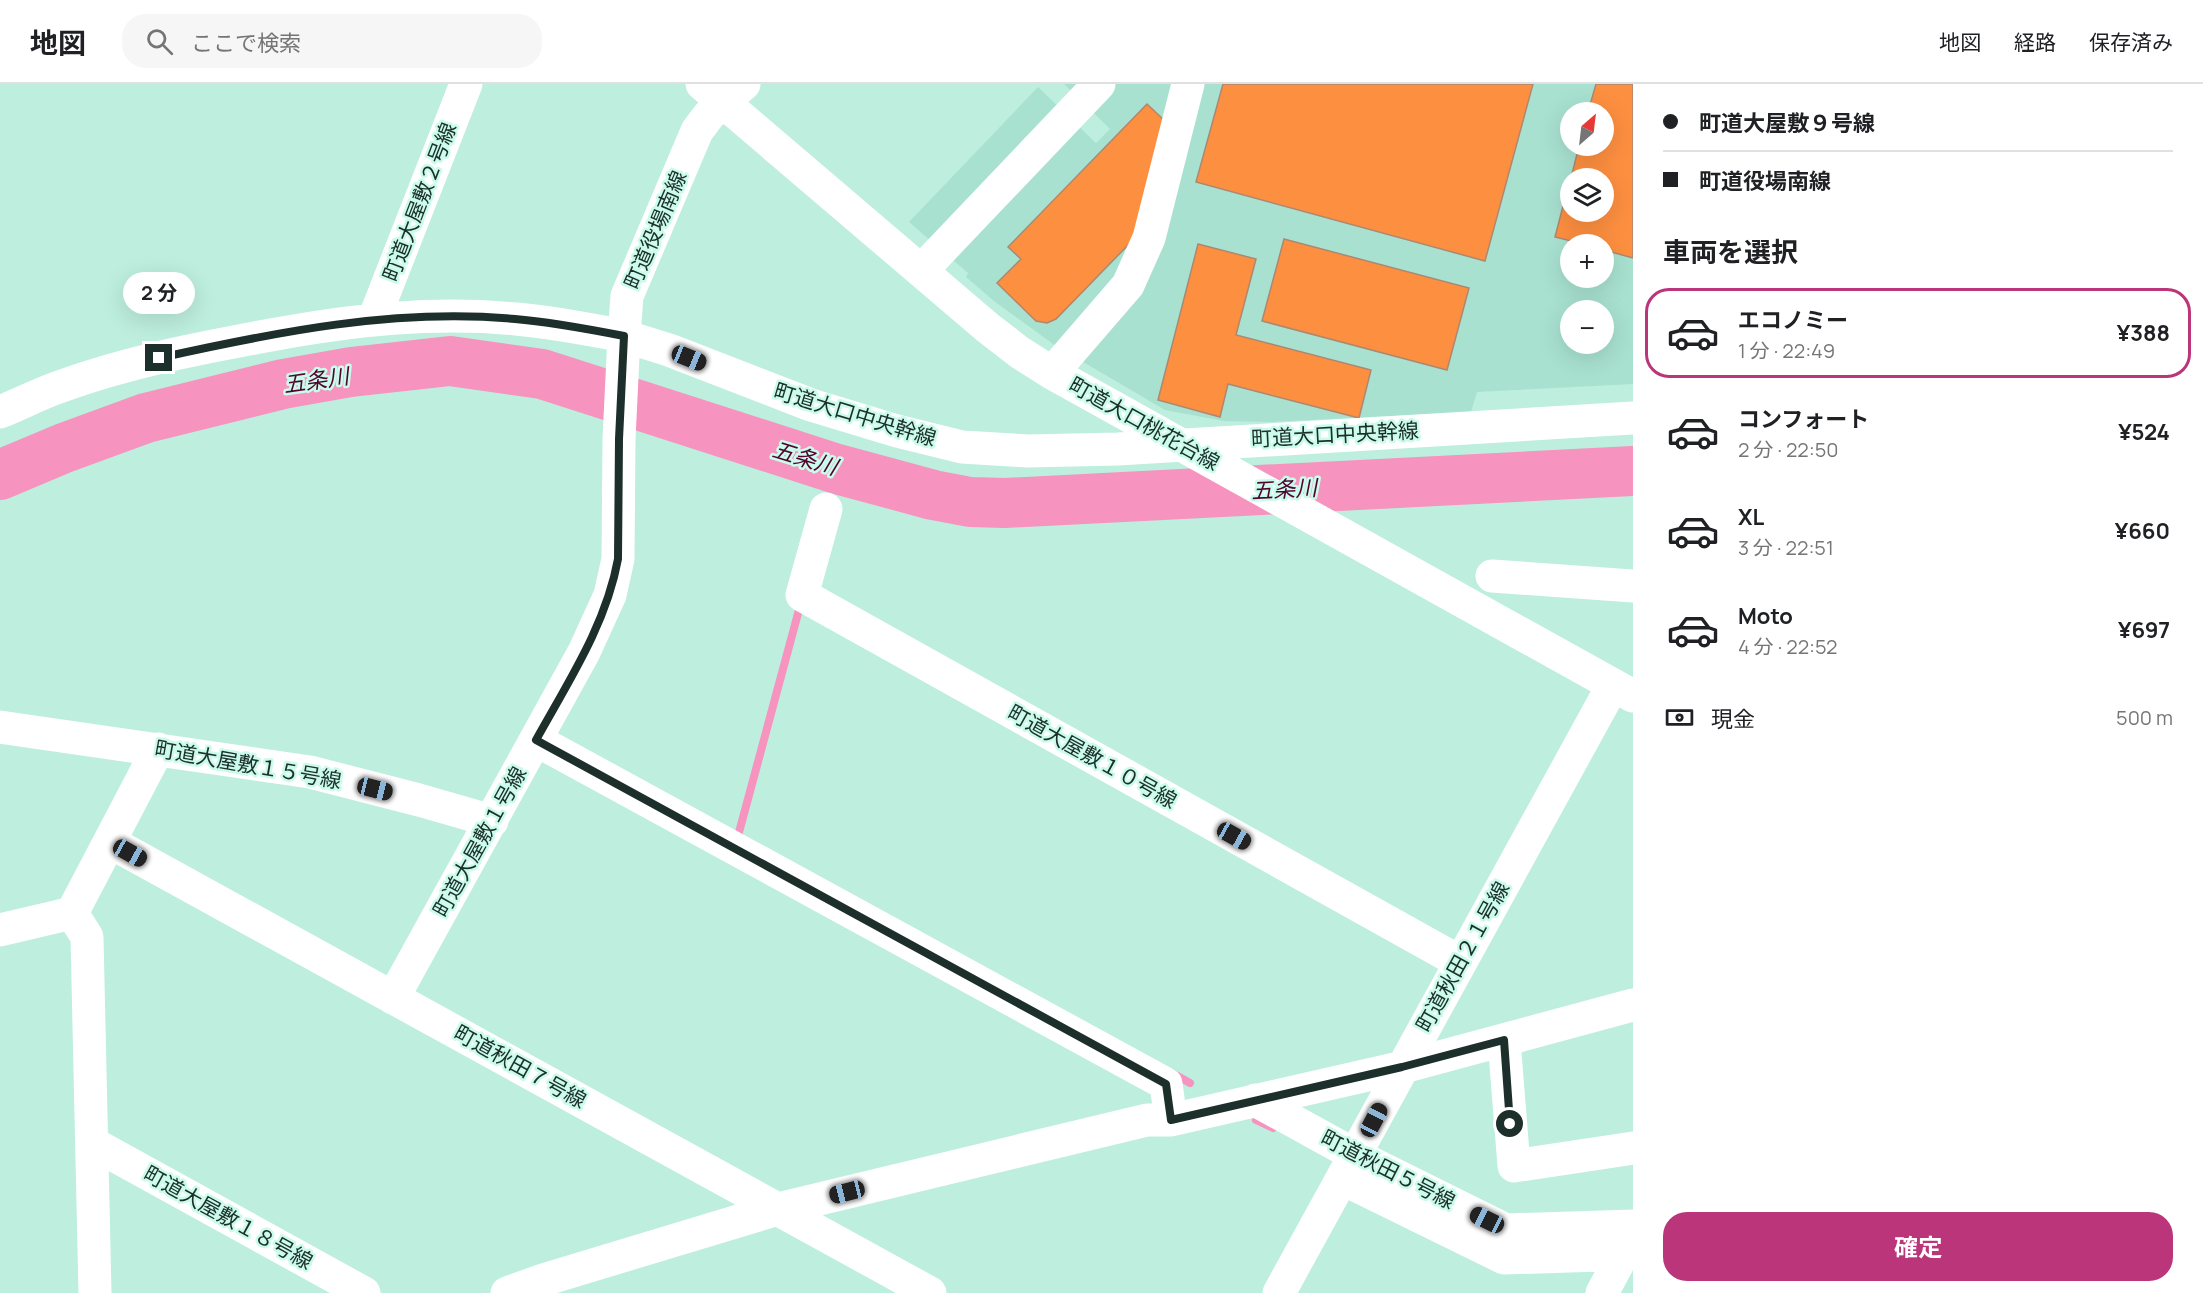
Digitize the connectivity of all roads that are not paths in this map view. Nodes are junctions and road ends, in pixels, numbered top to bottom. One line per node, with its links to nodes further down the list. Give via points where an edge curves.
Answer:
1 (466, 84): 6 (street, 町道大屋敷２号線)
2 (1099, 84): 5 (street)
3 (1188, 84): 8 (street, via 1140,262 1128,285)
4 (723, 90): 5 (street, 町道大口桃花台線); 7 (street, 町道役場南線, via 697,131 627,296)
5 (921, 271): 8 (street, 町道大口桃花台線, via 988,328)
6 (374, 319): 7 (street, via 515,318); 9 (street, via 224,343 137,363 59,387)
7 (624, 336): 11 (street, 町道大口中央幹線, via 811,405 962,447 1028,451); 17 (street, 町道大屋敷１号線, via 618,559 610,595)
8 (1052, 373): 11 (street, 町道大口桃花台線)
9 (0, 412)
10 (1633, 418): 11 (street, 町道大口中央幹線)
11 (1182, 444): 15 (street, 町道大口桃花台線)
12 (826, 509): 23 (street, 町道大屋敷１０号線, via 802,595)
13 (1492, 576): 14 (street)
14 (1633, 586)
15 (1623, 690): 23 (street, 町道秋田２１号線)
16 (0, 727): 18 (street, 町道大屋敷１５号線)
17 (536, 740): 19 (street, 町道大屋敷１号線); 29 (street, via 1166,1084)
18 (158, 749): 19 (street, 町道大屋敷１５号線, via 310,772); 20 (street)
19 (492, 821): 24 (street, 町道大屋敷１号線)
20 (110, 842): 21 (street); 24 (street, 町道秋田７号線)
21 (72, 913): 22 (street); 30 (street, via 87,937)
22 (0, 930)
23 (1460, 962): 27 (street, 町道秋田２１号線)
24 (393, 998): 33 (street, 町道秋田７号線)
25 (1633, 1005): 26 (street)
26 (1504, 1040): 27 (street); 31 (street, via 1514,1166)
27 (1402, 1067): 28 (street); 32 (street, 町道秋田２１号線)
28 (1255, 1100): 29 (street); 32 (street, 町道秋田５号線)
29 (1171, 1120): 33 (street, via 1147,1120)
30 (92, 1143): 36 (street); 37 (street, 町道大屋敷１８号線)
31 (1633, 1148)
32 (1349, 1167): 34 (street, 町道秋田５号線, via 1506,1230); 40 (street, 町道秋田２１号線)
33 (778, 1209): 35 (street, 町道秋田７号線); 38 (street)
34 (1630, 1245): 41 (street)
35 (885, 1282): 39 (street, 町道秋田７号線)
36 (95, 1293)
37 (364, 1293)
38 (507, 1293)
39 (930, 1293)
40 (1279, 1293)
41 (1602, 1293)

